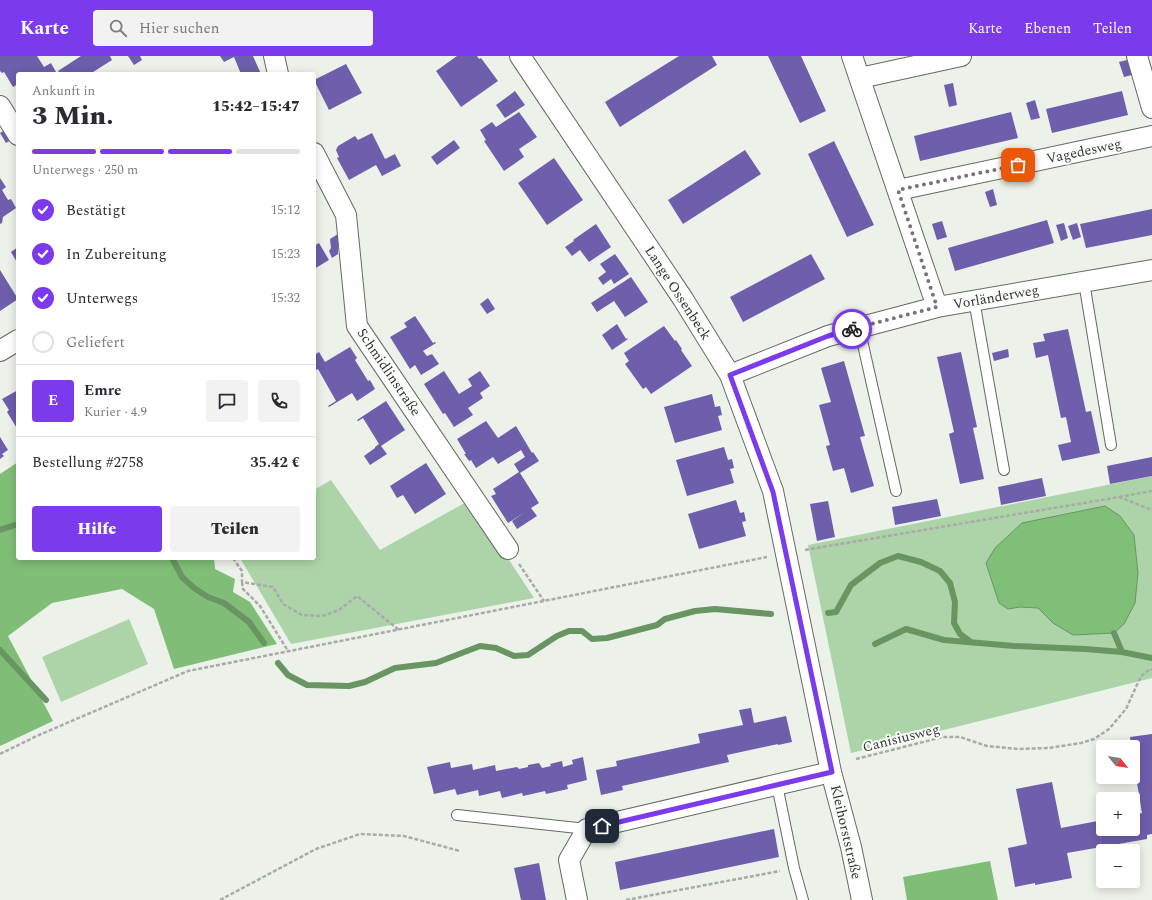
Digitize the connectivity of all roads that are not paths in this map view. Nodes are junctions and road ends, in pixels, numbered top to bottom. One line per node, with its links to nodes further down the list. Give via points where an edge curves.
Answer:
1 (274, 56): 6 (street)
2 (520, 56): 21 (street, Lange Ossenbeck, via 679,292)
3 (852, 56): 7 (street)
4 (961, 56): 7 (street)
5 (1137, 56): 9 (street)
6 (278, 72)
7 (860, 78): 13 (street)
8 (0, 106): 10 (street)
9 (1152, 108)
10 (16, 132)
11 (1152, 136): 13 (street, Vagedesweg)
12 (316, 157): 25 (street, Schmidlinstraße, via 346,215 357,326)
13 (898, 190): 17 (street)
14 (1152, 270): 15 (street, Vorländerweg)
15 (1084, 282): 16 (street, Vorländerweg); 22 (lane)
16 (974, 300): 17 (street, Vorländerweg); 23 (lane)
17 (937, 307): 18 (street, Vorländerweg)
18 (859, 327): 21 (street, Vorländerweg, via 828,336); 24 (lane)
19 (16, 341): 20 (street)
20 (0, 351)
21 (730, 375): 26 (street, Lange Ossenbeck, via 773,492)
22 (1111, 445)
23 (1004, 470)
24 (896, 491)
25 (508, 549)
26 (786, 553): 27 (street, Kleihorststraße)
27 (832, 772): 28 (street); 33 (street, Kleihorststraße)
28 (777, 785): 30 (street); 32 (lane)
29 (457, 815): 30 (lane)
30 (587, 829): 31 (street, via 569,860)
31 (577, 900)
32 (803, 900)
33 (862, 900)

